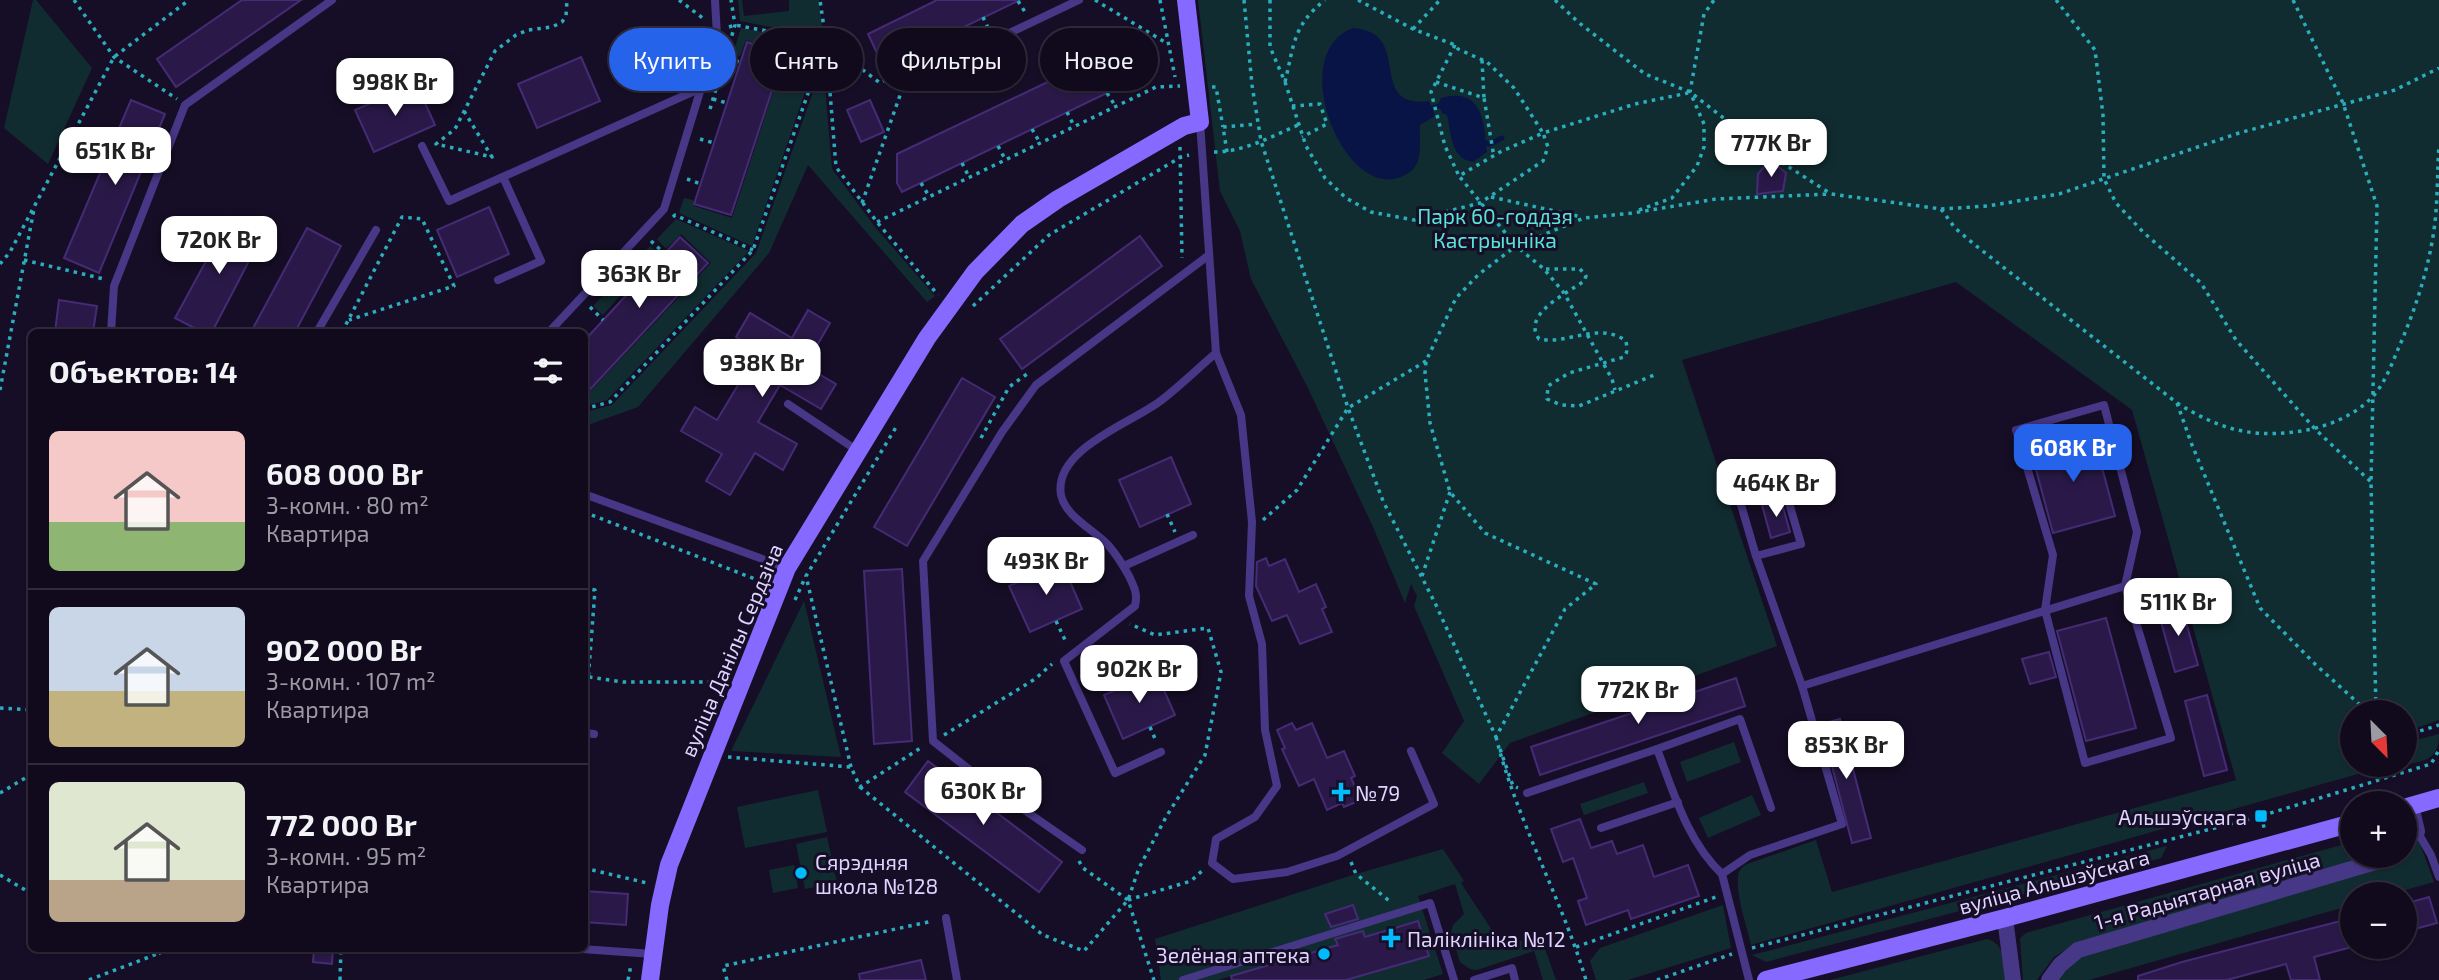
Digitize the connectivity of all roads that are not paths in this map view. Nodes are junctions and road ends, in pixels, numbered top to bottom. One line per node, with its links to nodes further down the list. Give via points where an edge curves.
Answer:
1 (332, 0): 15 (lane, via 186,105 114,286)
2 (715, 0): 5 (lane)
3 (1079, 0): 6 (lane)
4 (1186, 0): 9 (street)
5 (718, 28)
6 (1020, 28)
7 (694, 91): 11 (lane)
8 (700, 91): 17 (lane, via 664,209)
9 (1200, 122): 13 (lane); 20 (street, вуліца Данілы Сердзіча, via 1058,199 1002,242 927,338)
10 (422, 146): 11 (lane, via 449,201)
11 (503, 177): 14 (lane, via 541,261)
12 (376, 230): 16 (lane)
13 (1209, 255): 18 (lane); 42 (lane, via 1036,385 923,561 933,741)
14 (498, 280)
15 (111, 329)
16 (319, 329)
17 (552, 329)
18 (1216, 353): 25 (lane, via 1160,401 1091,443 1060,477 1062,498 1070,511); 33 (lane, via 1241,415 1252,529 1250,596 1262,644 1265,730 1277,786 1255,817 1216,839 1212,863 1233,878 1287,872 1337,856 1434,804)
19 (788, 404): 20 (lane)
20 (858, 451): 24 (street, вуліца Данілы Сердзіча)
21 (588, 495): 24 (lane)
22 (1193, 535): 25 (lane)
23 (1756, 555): 23 (lane, via 1739,498 1784,486 1801,544); 28 (lane)
24 (781, 565): 50 (street, вуліца Данілы Сердзіча, via 669,865)
25 (1124, 566): 32 (lane, via 1137,594 1135,606 1064,661 1115,773)
26 (2125, 586): 27 (lane); 27 (lane, via 2171,738 2085,763); 27 (lane, via 2137,532 2104,405 2016,430 2053,555)
27 (2045, 610): 28 (lane)
28 (1802, 686): 45 (lane, via 1842,824 1750,855)
29 (588, 733): 30 (lane)
30 (594, 734)
31 (1657, 749): 34 (lane); 36 (lane); 38 (lane, via 1740,719)
32 (1161, 751)
33 (1411, 751)
34 (1527, 793)
35 (2439, 798): 37 (street)
36 (1678, 802): 40 (lane); 45 (lane, via 1689,833)
37 (2417, 804)
38 (1771, 808)
39 (2340, 826): 48 (street, вуліца Альшэўскага)
40 (1601, 828)
41 (2417, 840): 43 (lane)
42 (1082, 850)
43 (2435, 854): 46 (lane)
44 (2355, 868): 60 (street, 1-я Радыятарная вуліца, via 2078,950)
45 (1722, 874): 57 (lane)
46 (2439, 877)
47 (946, 918): 52 (lane)
48 (2005, 918): 58 (street, вуліца Альшэўскага); 59 (street)
49 (588, 950): 50 (lane)
50 (653, 954): 51 (street, вуліца Данілы Сердзіча)
51 (650, 980)
52 (957, 980)
53 (1183, 980): 54 (lane, via 1430,903)
54 (1454, 980)
55 (1474, 980): 56 (lane, via 1512,968)
56 (1515, 980)
57 (1749, 980)
58 (1766, 980)
59 (2013, 980)
60 (2049, 980)

